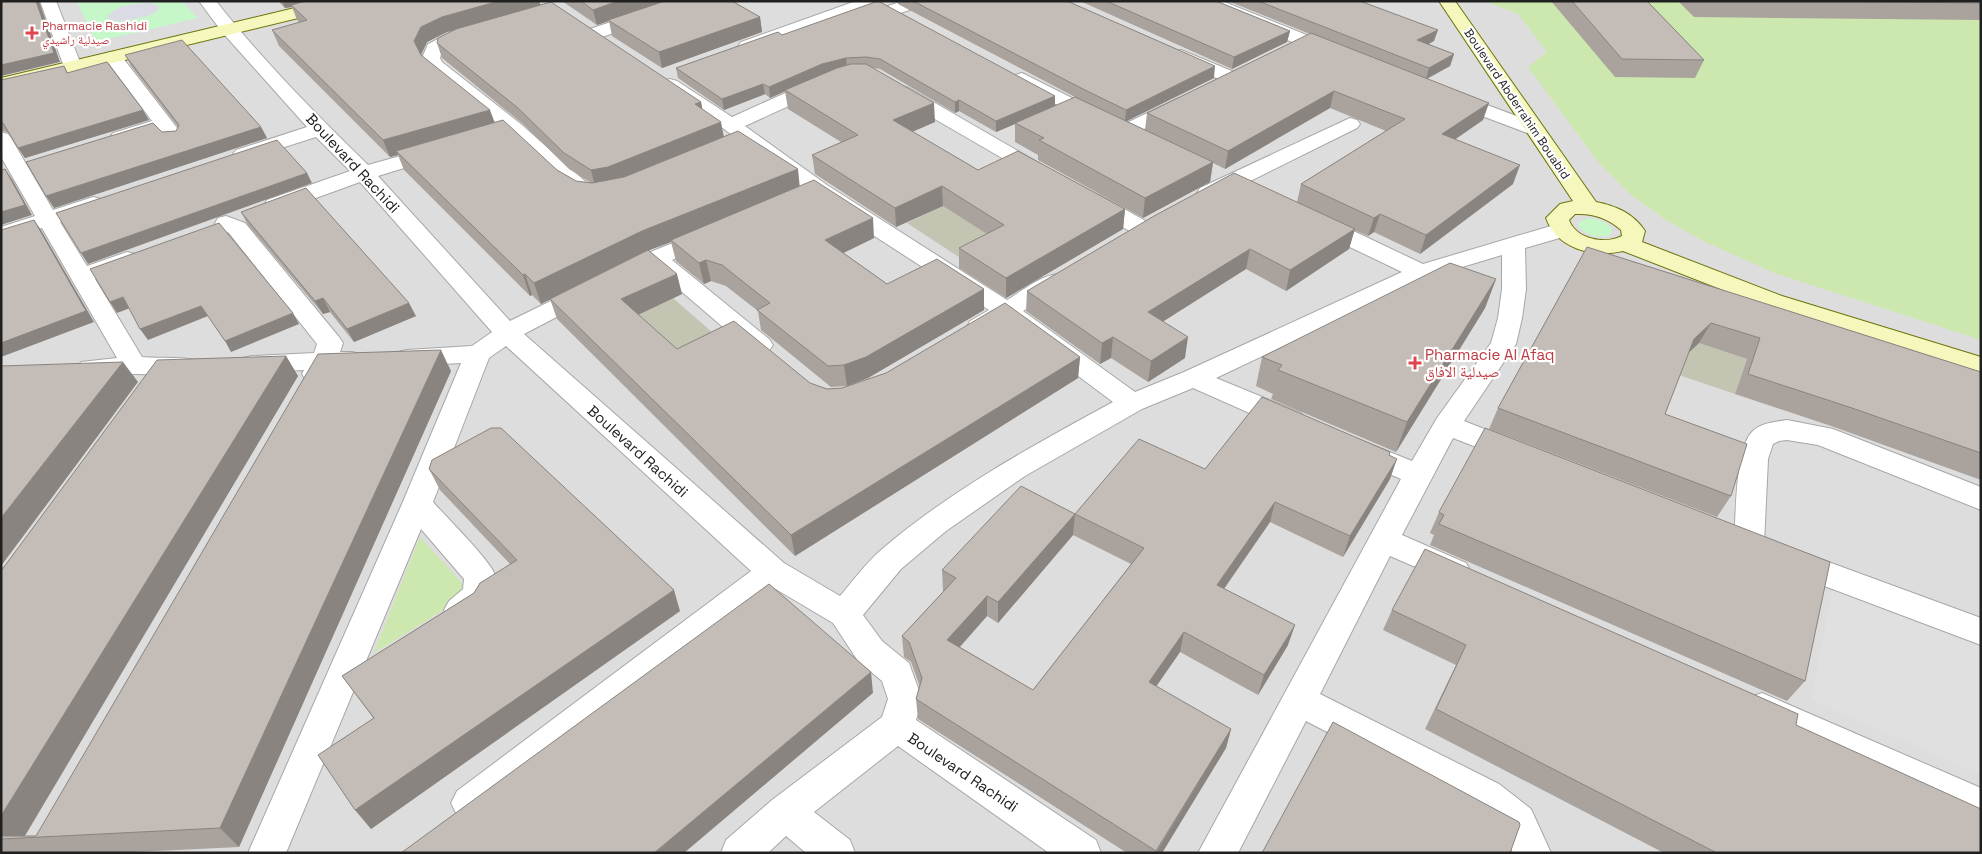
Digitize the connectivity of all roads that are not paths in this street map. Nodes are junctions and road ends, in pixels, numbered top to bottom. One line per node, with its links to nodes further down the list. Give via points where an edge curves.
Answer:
1 (48, 1): 18 (street)
2 (206, 1): 12 (street, Boulevard Rachidi)
3 (346, 1): 12 (street)
4 (690, 1): 13 (street, via 588,28)
5 (874, 1): 9 (street); 14 (street)
6 (919, 1): 9 (street)
7 (1206, 1): 17 (street, via 1298,46)
8 (1447, 1): 29 (street, Boulevard Abderrahim Bouabid)
9 (894, 10): 10 (street)
10 (920, 24)
11 (492, 27): 40 (street, via 443,42 434,48 431,58 434,65 505,132 565,178 590,194)
12 (228, 28): 16 (street); 28 (street, Boulevard Rachidi)
13 (620, 49)
14 (733, 50)
15 (1169, 50): 24 (street, via 1240,74)
16 (113, 57): 18 (street); 33 (street, via 169,130)
17 (1352, 60)
18 (73, 67): 23 (street)
19 (1005, 70): 26 (street, via 1066,111 1134,136)
20 (662, 73): 31 (street)
21 (839, 77): 31 (street)
22 (887, 83): 34 (street)
23 (1, 84)
24 (1214, 87)
25 (1434, 91): 29 (street)
26 (1196, 96)
27 (1350, 124): 39 (street)
28 (320, 128): 36 (street); 38 (street, Boulevard Rachidi)
29 (1534, 129): 44 (street, Boulevard Abderrahim Bouabid)
30 (1015, 133): 34 (street)
31 (736, 136): 58 (street, via 810,194)
32 (1, 138): 37 (street)
33 (100, 144)
34 (990, 144): 51 (street, via 1067,187 1152,225)
35 (458, 146): 38 (street)
36 (226, 160)
37 (19, 169): 46 (street)
38 (364, 173): 59 (street, Boulevard Rachidi); 63 (street, via 217,227 238,228 330,343)
39 (1221, 177): 41 (street); 43 (street)
40 (600, 194)
41 (1256, 194)
42 (113, 198): 46 (street)
43 (1186, 206)
44 (1588, 208): 48 (street, via 1568,209 1561,213 1558,218); 50 (street, via 1617,216 1628,223 1634,232 1633,239)
45 (1299, 214): 56 (street)
46 (47, 220): 49 (street); 57 (street)
47 (728, 228): 54 (street)
48 (1562, 230): 50 (street, via 1577,240 1598,247); 52 (street)
49 (1, 234)
50 (1626, 244): 65 (street, via 1773,301)
51 (1118, 245)
52 (1514, 245): 56 (street); 72 (street, via 1514,289 1503,344)
53 (145, 253): 57 (street)
54 (656, 258): 59 (street); 62 (street)
55 (1075, 270): 58 (street)
56 (1421, 272): 68 (street)
57 (83, 275): 64 (street)
58 (1007, 311): 60 (street); 71 (street)
59 (507, 333): 61 (street); 82 (street, Boulevard Rachidi)
60 (964, 336)
61 (478, 354): 63 (street); 78 (street)
62 (774, 357)
63 (322, 362): 66 (street); 70 (street)
64 (134, 365): 66 (street); 67 (street)
65 (1981, 366)
66 (165, 368): 69 (street)
67 (68, 370)
68 (1193, 378): 71 (street); 73 (street)
69 (148, 392)
70 (302, 396)
71 (1132, 403): 84 (street, via 1015,469 935,523 890,560)
72 (1447, 425): 75 (street); 76 (street)
73 (1310, 428)
74 (1338, 440): 76 (street)
75 (1539, 461)
76 (1418, 475): 80 (street)
77 (1981, 500): 81 (street, via 1824,436 1787,430 1772,432 1761,439 1754,459)
78 (417, 504): 85 (street, via 478,575 481,584 473,602); 88 (street)
79 (1721, 533): 81 (street)
80 (1384, 540): 83 (street); 90 (street)
81 (1749, 544): 86 (street)
82 (773, 572): 84 (street, Boulevard Rachidi); 94 (street)
83 (1483, 584)
84 (844, 614): 91 (street, Boulevard Rachidi, via 870,651 897,673 905,699)
85 (439, 624)
86 (1981, 632)
87 (380, 660): 88 (street)
88 (338, 687): 95 (street)
89 (1736, 697): 92 (street)
90 (1299, 700): 99 (street); 100 (street, via 1486,796 1518,822)
91 (897, 726): 93 (street); 98 (street, Boulevard Rachidi)
92 (1981, 806)
93 (785, 812): 96 (street); 97 (street)
94 (444, 823)
95 (267, 853)
96 (740, 853)
97 (836, 853)
98 (1082, 853)
99 (1217, 853)
100 (1532, 853)

